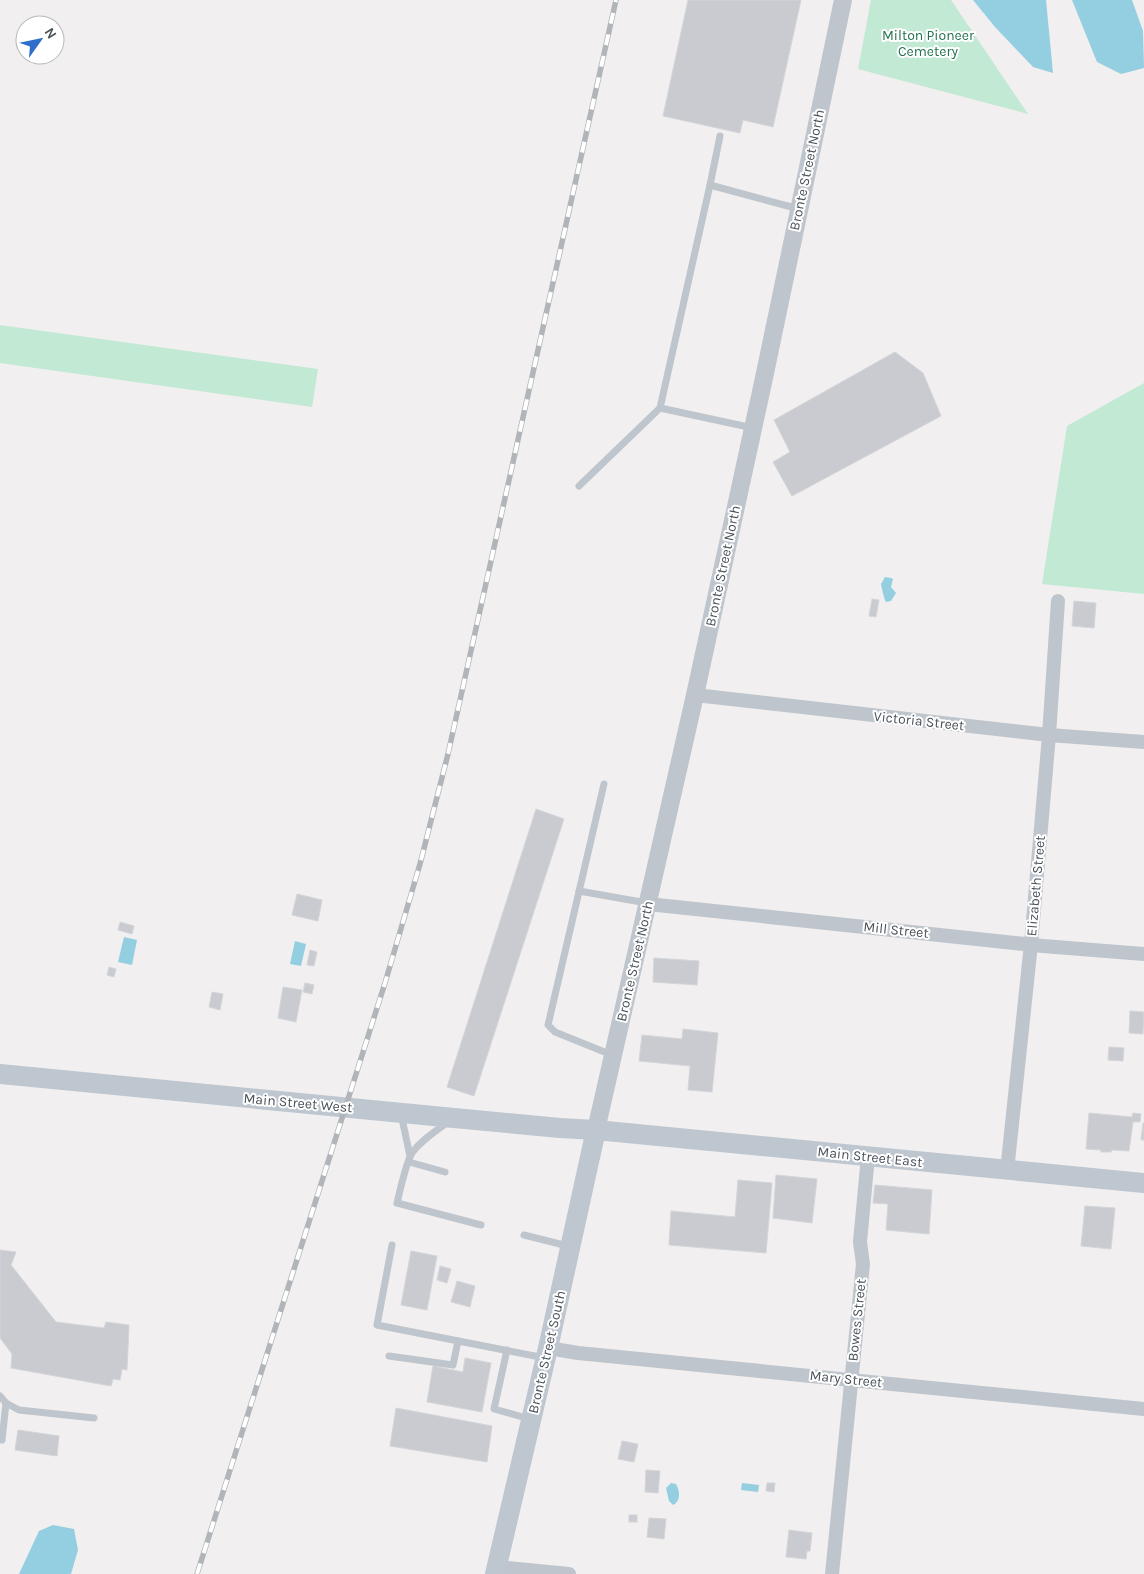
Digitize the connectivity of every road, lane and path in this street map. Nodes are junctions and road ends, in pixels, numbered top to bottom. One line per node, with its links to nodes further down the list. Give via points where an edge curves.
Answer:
1 (843, 0): 4 (street, Bronte Street North)
2 (720, 136): 3 (lane)
3 (710, 185): 4 (lane); 5 (lane)
4 (799, 209): 6 (street, Bronte Street North)
5 (660, 408): 6 (lane); 7 (lane)
6 (753, 428): 9 (street, Bronte Street North)
7 (579, 486)
8 (1058, 601): 10 (street, Elizabeth Street)
9 (695, 695): 10 (street, Victoria Street); 14 (street, Bronte Street North)
10 (1049, 735): 11 (street, Victoria Street); 15 (street, Elizabeth Street)
11 (1144, 742)
12 (604, 784): 13 (lane)
13 (579, 891): 14 (lane); 17 (lane, via 548,1025 555,1032)
14 (648, 904): 15 (street, Mill Street); 17 (street, Bronte Street North)
15 (1031, 944): 16 (street, Mill Street); 24 (street, Elizabeth Street)
16 (1144, 954)
17 (613, 1055): 21 (street, Bronte Street North)
18 (0, 1074): 19 (main road, Main Street West)
19 (401, 1113): 20 (main road, Main Street West); 23 (lane)
20 (454, 1118): 21 (main road, Main Street West); 23 (lane, via 416,1148)
21 (596, 1130): 22 (main road, Main Street East); 30 (main road, Bronte Street South)
22 (868, 1156): 24 (main road, Main Street East); 35 (street, Bowes Street, via 860,1242 863,1264)
23 (410, 1159): 25 (lane); 27 (lane, via 397,1203)
24 (1007, 1171): 26 (main road, Main Street East)
25 (445, 1172)
26 (1144, 1183)
27 (481, 1225)
28 (524, 1235): 30 (lane)
29 (392, 1245): 31 (lane, via 377,1325)
30 (570, 1247): 33 (main road, Bronte Street South)
31 (458, 1341): 32 (lane); 34 (lane, via 453,1365)
32 (506, 1350): 33 (lane); 40 (lane, via 494,1409)
33 (547, 1353): 35 (street, Mary Street, via 578,1353); 40 (main road, Bronte Street South)
34 (389, 1356)
35 (851, 1380): 38 (street, Mary Street); 44 (street, Bowes Street)
36 (0, 1396): 37 (lane)
37 (6, 1403): 39 (lane, via 19,1410); 41 (lane)
38 (1144, 1409)
39 (94, 1418)
40 (531, 1420): 42 (main road, Bronte Street South)
41 (0, 1440)
42 (496, 1571): 43 (street)
43 (569, 1574)
44 (832, 1574)

